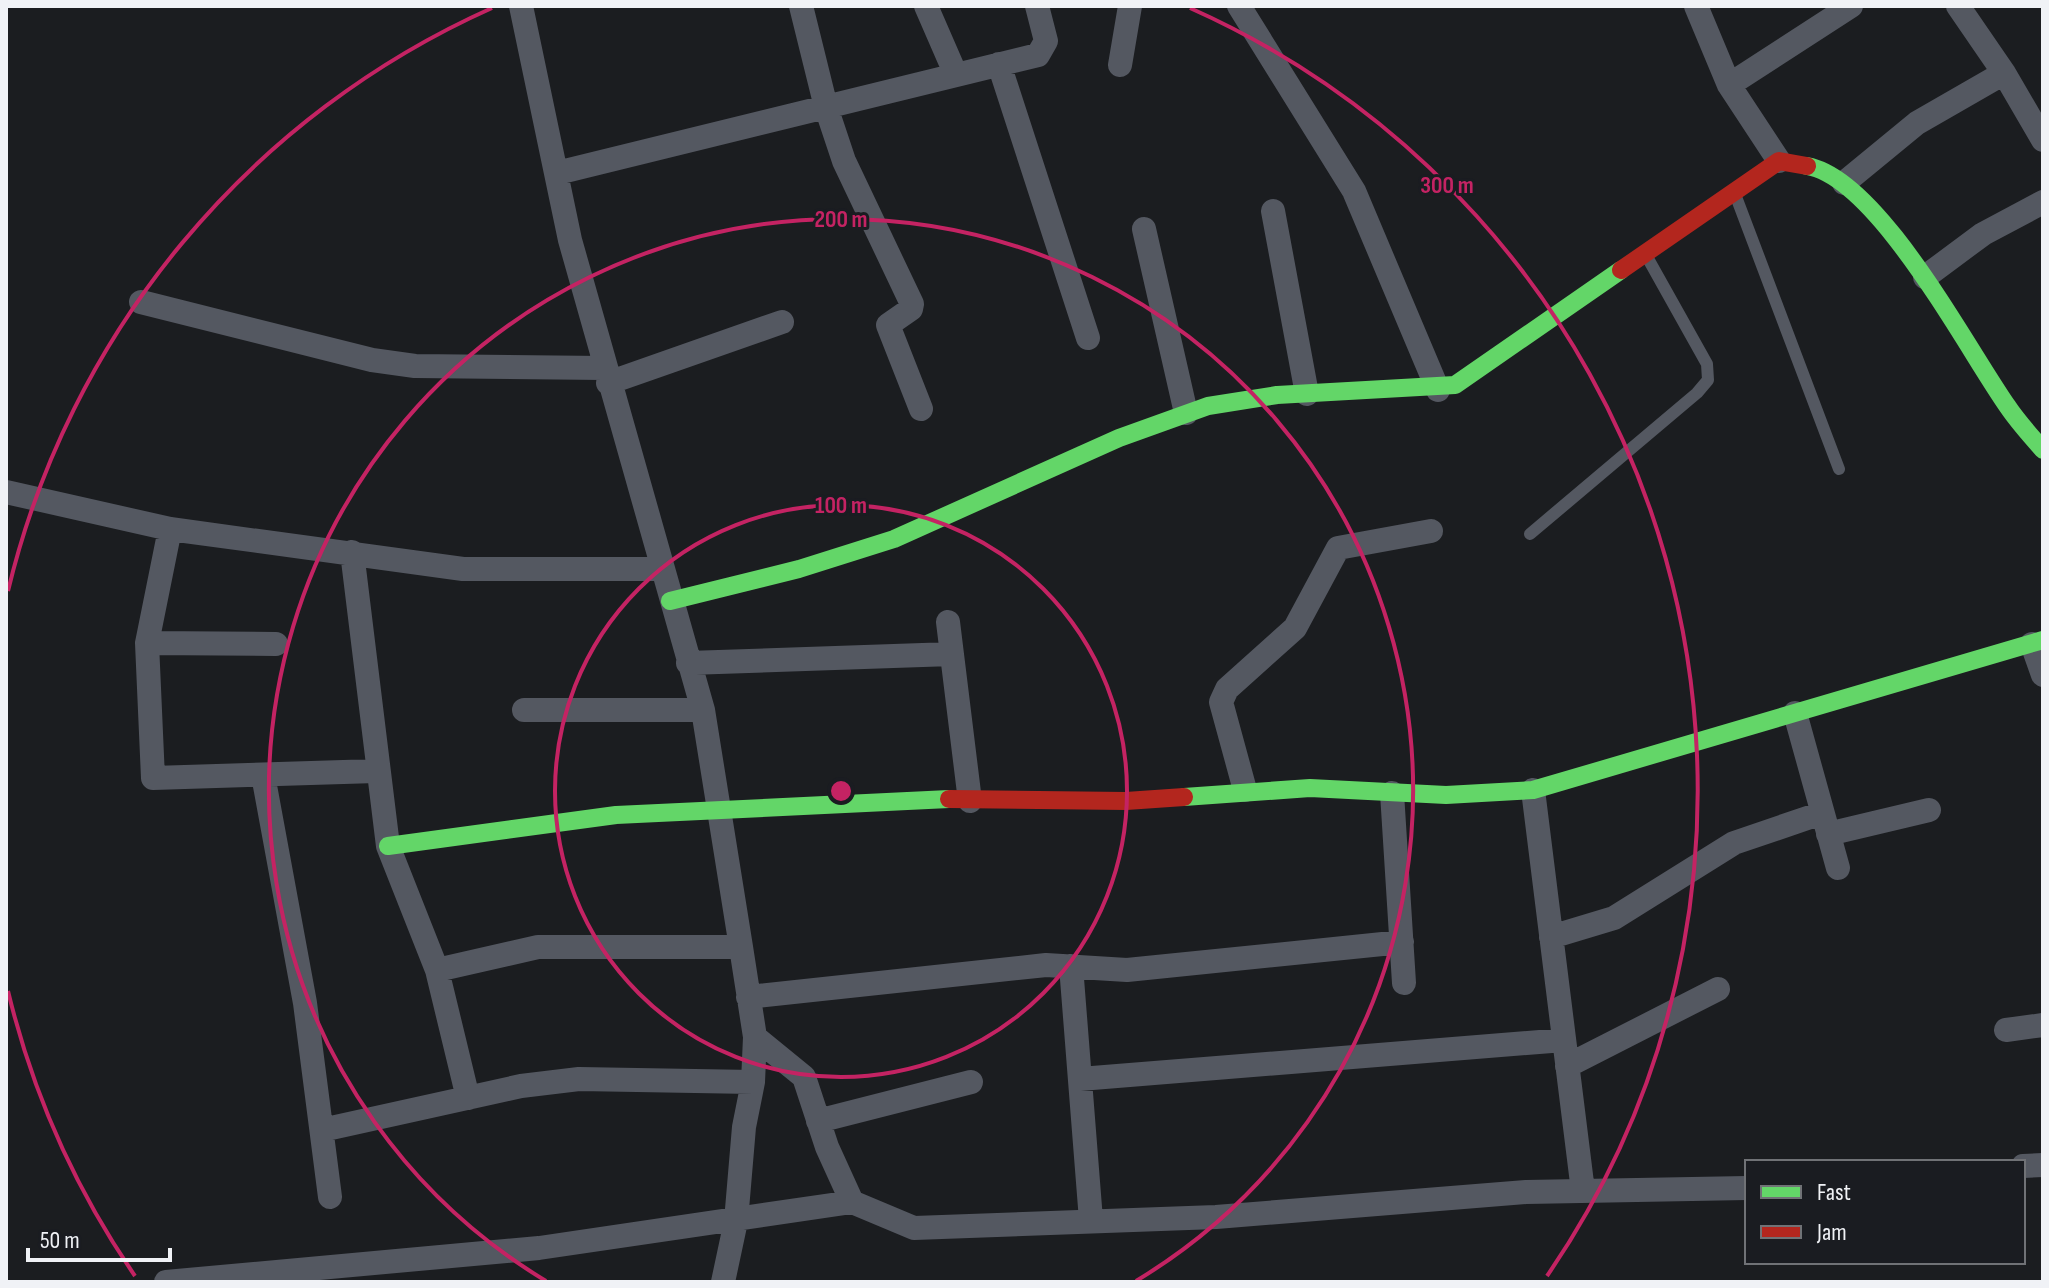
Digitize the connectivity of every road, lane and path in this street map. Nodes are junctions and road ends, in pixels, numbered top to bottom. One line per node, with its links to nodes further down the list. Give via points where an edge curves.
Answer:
1 (521, 6): 18 (street)
2 (801, 6): 15 (street)
3 (926, 6): 13 (street)
4 (1037, 6): 10 (street, via 1046,34 1044,48 1038,55)
5 (1130, 6): 11 (street)
6 (1239, 6): 30 (street, via 1354,191)
7 (1696, 6): 14 (street)
8 (1851, 6): 14 (street)
9 (1958, 6): 12 (street)
10 (999, 64): 13 (street); 28 (street)
11 (1120, 65)
12 (2004, 73): 16 (street); 19 (street, via 1917,123)
13 (956, 75): 15 (street)
14 (1729, 85): 17 (street)
15 (826, 107): 18 (street); 32 (street, via 855,186 912,304 888,325)
16 (2043, 140)
17 (1779, 161): 19 (street, via 1819,168); 20 (street)
18 (557, 173): 29 (street)
19 (1844, 183): 25 (street)
20 (1734, 191): 24 (street); 35 (lane)
21 (2043, 202): 25 (street, via 1983,234)
22 (1273, 211): 31 (street)
23 (1144, 229): 33 (street)
24 (1646, 255): 30 (street, via 1455,385); 39 (lane, via 1707,364 1708,380)
25 (1925, 277): 34 (street, via 2009,409)
26 (141, 302): 29 (street, via 372,360)
27 (782, 322): 29 (street)
28 (1088, 338)
29 (606, 376): 41 (street)
30 (1438, 390): 31 (street)
31 (1307, 394): 33 (street)
32 (921, 409)
33 (1186, 413): 42 (street, via 912,532 817,566)
34 (2043, 450)
35 (1839, 469)
36 (6, 492): 37 (street)
37 (170, 529): 40 (street); 45 (street)
38 (1431, 531): 55 (street, via 1338,548 1295,628 1227,689 1221,702)
39 (1530, 534)
40 (352, 552): 41 (street, via 463,569); 53 (street)
41 (663, 569): 42 (street)
42 (670, 601): 48 (street)
43 (948, 622): 47 (street)
44 (2038, 642): 49 (street); 52 (street)
45 (147, 643): 46 (street); 54 (street, via 153,778)
46 (276, 644)
47 (952, 654): 48 (street); 58 (street)
48 (688, 663): 51 (street)
49 (2043, 675)
50 (524, 710): 51 (street)
51 (703, 710): 59 (street)
52 (1795, 713): 56 (street); 61 (street)
53 (376, 771): 54 (street); 62 (street)
54 (263, 775): 82 (street, via 305,1003)
55 (1245, 790): 57 (street); 58 (street, via 1126,801)
56 (1533, 790): 57 (street); 64 (street)
57 (1392, 793): 65 (street)
58 (970, 801): 59 (street, via 906,799)
59 (719, 810): 62 (street, via 616,815); 66 (street)
60 (1929, 810): 61 (street)
61 (1825, 824): 63 (street); 64 (street, via 1734,843 1614,918)
62 (388, 846): 68 (street)
63 (1838, 868)
64 (1551, 937): 75 (street)
65 (1402, 942): 67 (street, via 1127,970); 69 (street)
66 (741, 947): 68 (street, via 538,947); 71 (street)
67 (1071, 966): 71 (street); 77 (street)
68 (437, 970): 80 (street)
69 (1404, 983)
70 (1718, 989): 76 (street)
71 (748, 997): 74 (street)
72 (2043, 1025): 73 (street)
73 (2006, 1030)
74 (755, 1037): 78 (street); 81 (street, via 801,1073)
75 (1564, 1040): 76 (street); 77 (street)
76 (1567, 1066): 84 (street)
77 (1080, 1079): 87 (street)
78 (753, 1082): 80 (street, via 579,1079); 88 (street)
79 (971, 1082): 81 (street)
80 (468, 1098): 82 (street)
81 (818, 1121): 86 (street)
82 (322, 1130): 85 (street)
83 (1745, 1188): 84 (street)
84 (1583, 1191): 87 (street, via 1216,1217)
85 (330, 1197)
86 (852, 1202): 87 (street, via 914,1228); 88 (street)
87 (1091, 1220)
88 (736, 1221): 89 (street); 91 (street)
89 (279, 1277): 90 (street)
90 (166, 1282)
91 (723, 1282)

